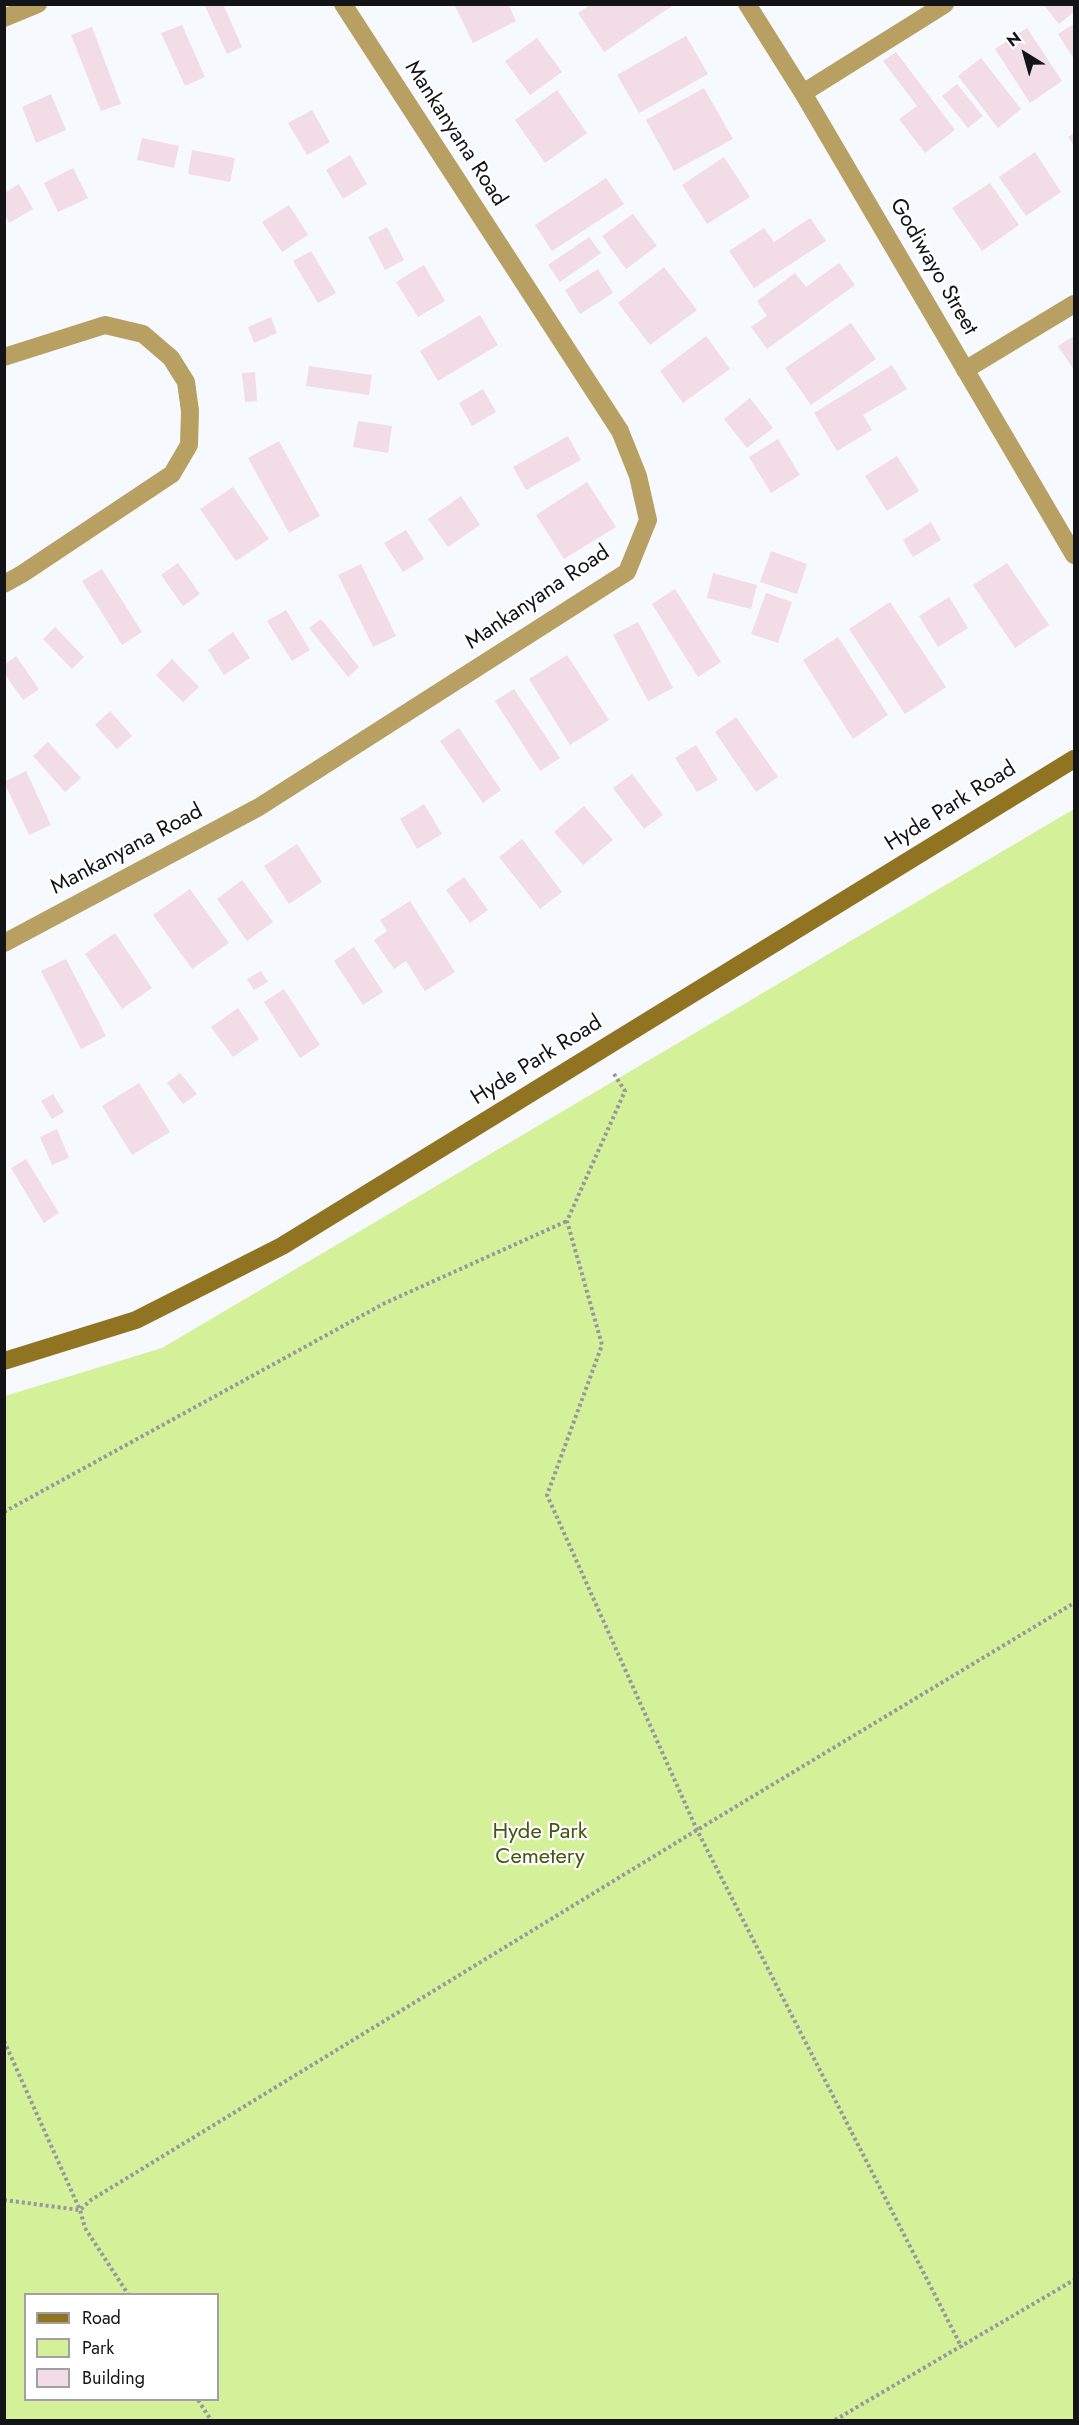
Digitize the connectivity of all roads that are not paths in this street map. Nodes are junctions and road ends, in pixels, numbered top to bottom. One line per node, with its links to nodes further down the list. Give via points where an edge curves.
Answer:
1 (38, 4): 5 (street)
2 (343, 4): 13 (street, Mankanyana Road, via 620,431 638,476 648,520 627,572 259,807)
3 (747, 4): 6 (street, Godiwayo Street)
4 (945, 4): 6 (street)
5 (4, 18)
6 (803, 93): 9 (street, Godiwayo Street)
7 (1074, 304): 9 (street)
8 (4, 357): 11 (street, via 105,325 143,334 171,358 186,382 190,411 189,445 172,474)
9 (965, 370): 10 (street, Godiwayo Street)
10 (1074, 555)
11 (4, 584)
12 (1074, 759): 14 (street, Hyde Park Road, via 282,1246 136,1320)
13 (4, 943)
14 (4, 1362)

